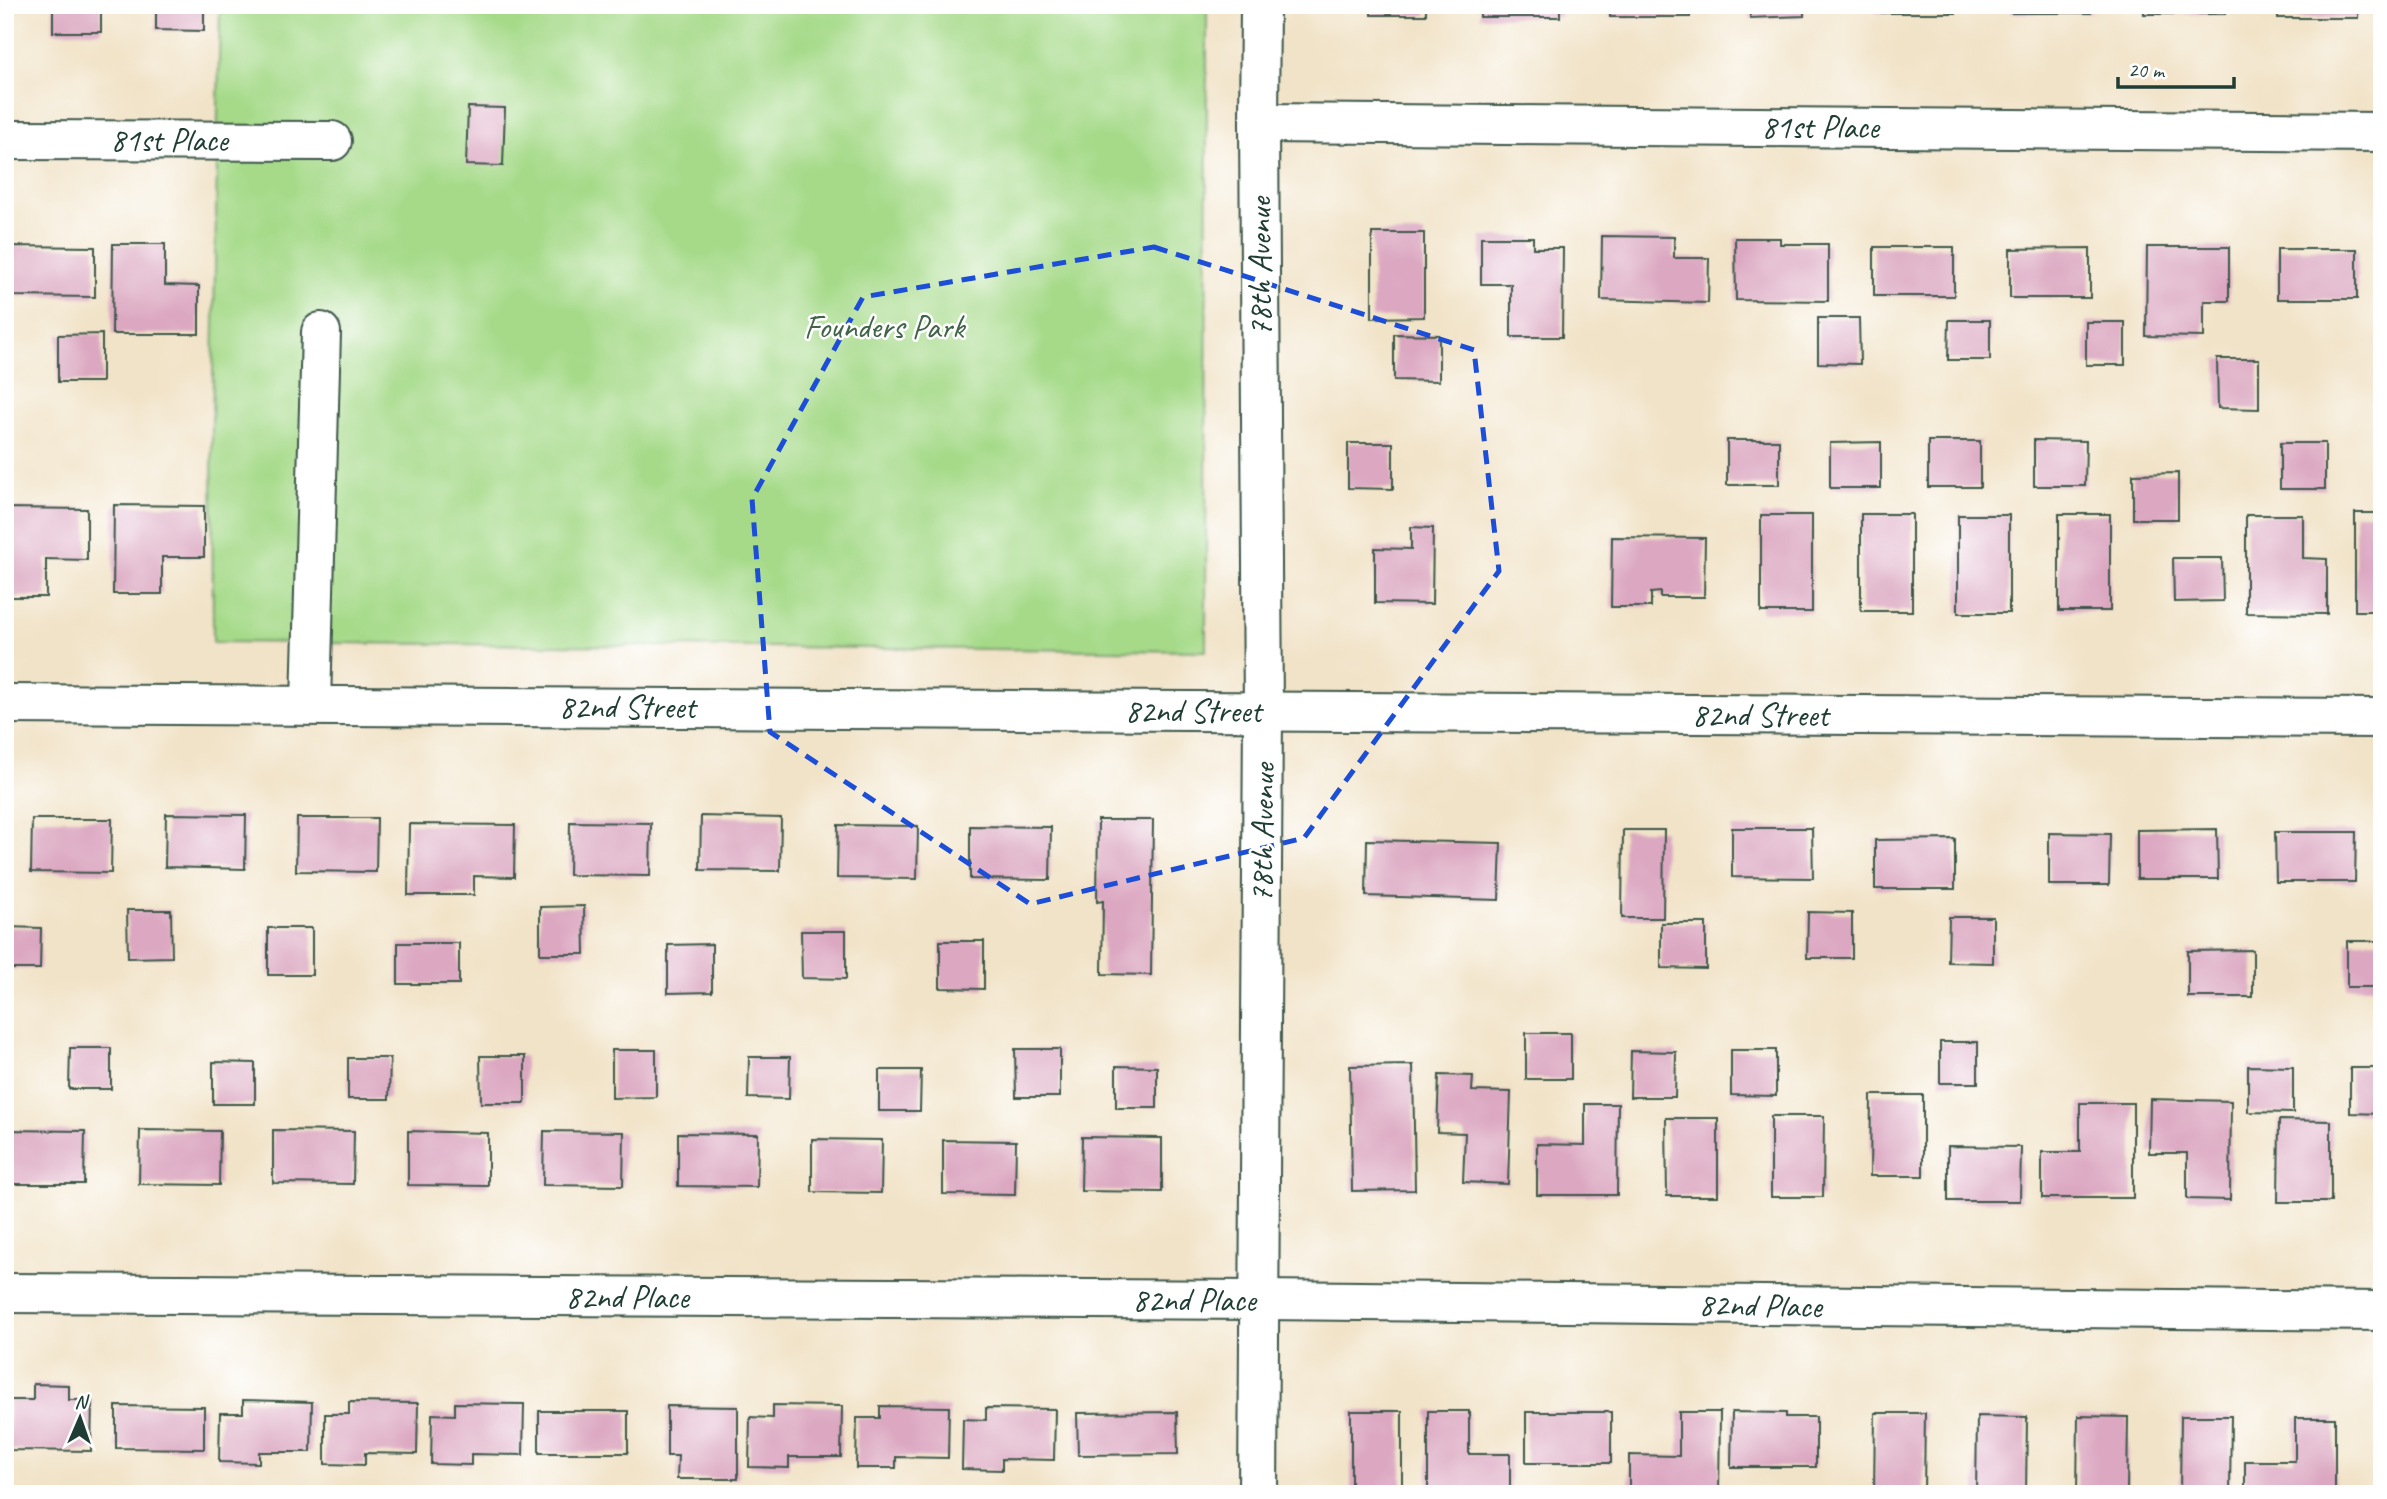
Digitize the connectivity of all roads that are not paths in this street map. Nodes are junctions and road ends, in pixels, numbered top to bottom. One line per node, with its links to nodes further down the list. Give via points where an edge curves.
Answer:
1 (1260, 5): 2 (street, 78th Avenue)
2 (1259, 122): 3 (street, 81st Place); 9 (street, 78th Avenue)
3 (2382, 132)
4 (5, 140): 5 (street, 81st Place)
5 (332, 141)
6 (321, 332): 8 (street)
7 (5, 704): 8 (street, 82nd Street)
8 (310, 704): 9 (street, 82nd Street)
9 (1264, 712): 10 (street, 82nd Street); 12 (street, 78th Avenue)
10 (2382, 718)
11 (5, 1293): 12 (street, 82nd Place)
12 (1258, 1300): 13 (street, 82nd Place); 14 (street, 78th Avenue)
13 (2382, 1311)
14 (1258, 1494)

